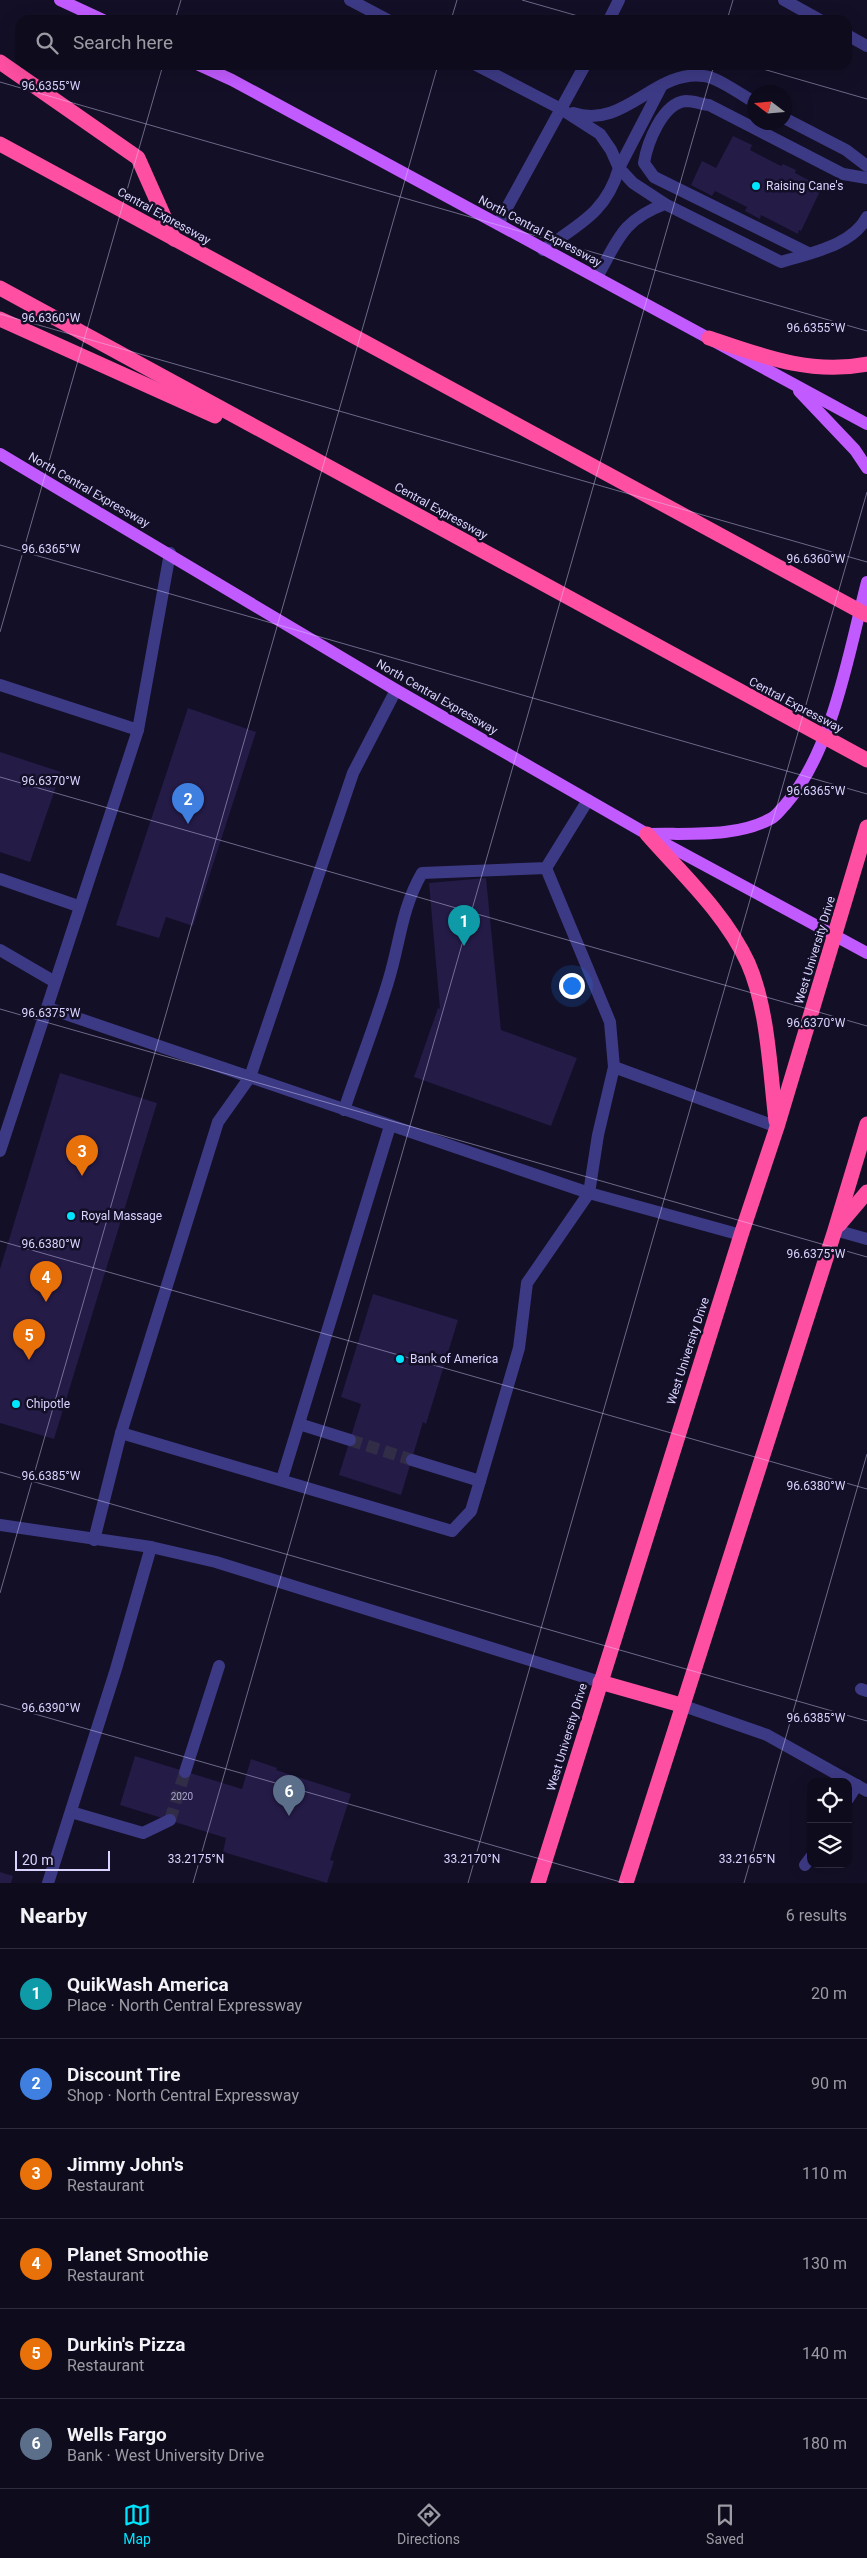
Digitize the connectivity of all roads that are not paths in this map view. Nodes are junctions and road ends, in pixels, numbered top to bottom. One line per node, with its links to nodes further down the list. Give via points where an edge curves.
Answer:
1 (60, 0): 5 (main road)
2 (350, 0): 6 (lane)
3 (619, 0): 7 (lane)
4 (784, 0): 8 (lane)
5 (92, 15)
6 (378, 15)
7 (612, 15)
8 (811, 15)
9 (852, 38): 10 (lane)
10 (867, 46)
11 (0, 62): 26 (highway, via 138,158)
12 (210, 70): 25 (main road, North Central Expressway)
13 (486, 70): 17 (lane)
14 (582, 70): 17 (lane)
15 (662, 85): 16 (lane, via 675,77 705,76); 17 (lane, via 609,115 584,117); 21 (lane)
16 (747, 98)
17 (561, 109): 21 (lane, via 600,134); 25 (lane)
18 (792, 122): 20 (lane, via 846,150)
19 (0, 144): 26 (highway, Central Expressway)
20 (867, 166)
21 (619, 168): 23 (lane, via 633,183); 27 (lane, via 614,185 596,212)
22 (867, 178): 28 (lane, via 843,174 709,105 685,101 670,107 646,150 644,163 654,177)
23 (665, 204): 28 (lane, via 781,262); 29 (lane, via 643,212 627,224)
24 (867, 217): 28 (lane, via 862,227 849,238)
25 (498, 224): 27 (main road, North Central Expressway)
26 (174, 239): 41 (highway, Central Expressway)
27 (543, 250): 29 (main road, North Central Expressway)
28 (808, 253)
29 (597, 277): 32 (main road, North Central Expressway)
30 (0, 288): 37 (highway, Central Expressway)
31 (0, 320): 37 (highway)
32 (709, 338): 33 (highway, via 778,362 833,367); 34 (main road, North Central Expressway)
33 (867, 364)
34 (792, 383): 35 (main road, North Central Expressway); 38 (main road, via 855,450)
35 (867, 424)
36 (0, 454): 39 (main road, North Central Expressway)
37 (321, 463): 45 (highway, Central Expressway)
38 (867, 468)
39 (170, 554): 43 (main road, North Central Expressway); 44 (lane)
40 (867, 582): 48 (main road, via 818,755 792,798 774,818 755,826 730,832)
41 (867, 615)
42 (0, 685): 44 (lane)
43 (396, 690): 46 (main road, North Central Expressway); 58 (lane, via 353,773)
44 (138, 730): 51 (lane)
45 (867, 760)
46 (588, 800): 48 (main road, North Central Expressway); 49 (lane)
47 (867, 827): 52 (highway, West University Drive)
48 (647, 834): 52 (main road, North Central Expressway); 62 (highway, via 725,923 749,965 764,1020)
49 (546, 868): 57 (lane, via 610,1022); 59 (lane, via 422,872 410,892 388,981)
50 (0, 879): 51 (lane)
51 (78, 906): 55 (lane)
52 (835, 935): 54 (main road, North Central Expressway); 62 (highway, West University Drive)
53 (0, 950): 55 (lane)
54 (867, 953)
55 (55, 982): 56 (lane)
56 (48, 1008): 58 (lane); 63 (lane)
57 (614, 1067): 62 (lane); 65 (lane)
58 (250, 1077): 59 (lane); 70 (lane, via 218,1122)
59 (344, 1110): 61 (lane)
60 (867, 1124): 66 (highway)
61 (390, 1126): 65 (lane); 69 (lane)
62 (777, 1127): 67 (highway, West University Drive)
63 (0, 1151)
64 (867, 1192): 66 (highway)
65 (589, 1193): 67 (lane); 74 (lane, via 527,1283 519,1348)
66 (835, 1230): 68 (lane); 80 (highway)
67 (741, 1235): 79 (highway, West University Drive)
68 (867, 1239)
69 (299, 1424): 71 (lane); 73 (lane)
70 (122, 1433): 73 (lane); 76 (lane)
71 (350, 1440)
72 (412, 1460): 74 (lane)
73 (282, 1479): 74 (lane, via 452,1531 471,1511)
74 (480, 1481)
75 (0, 1525): 76 (lane)
76 (94, 1540): 77 (lane)
77 (150, 1547): 79 (lane, via 216,1562); 84 (lane, via 122,1650)
78 (218, 1666): 81 (lane)
79 (600, 1682): 80 (highway); 87 (highway, West University Drive)
80 (682, 1705): 82 (lane, via 767,1735); 88 (highway)
81 (185, 1772)
82 (862, 1788): 83 (lane)
83 (852, 1796)
84 (71, 1812): 85 (lane, via 144,1833); 86 (lane)
85 (170, 1820)
86 (48, 1883)
87 (538, 1883)
88 (626, 1883)

